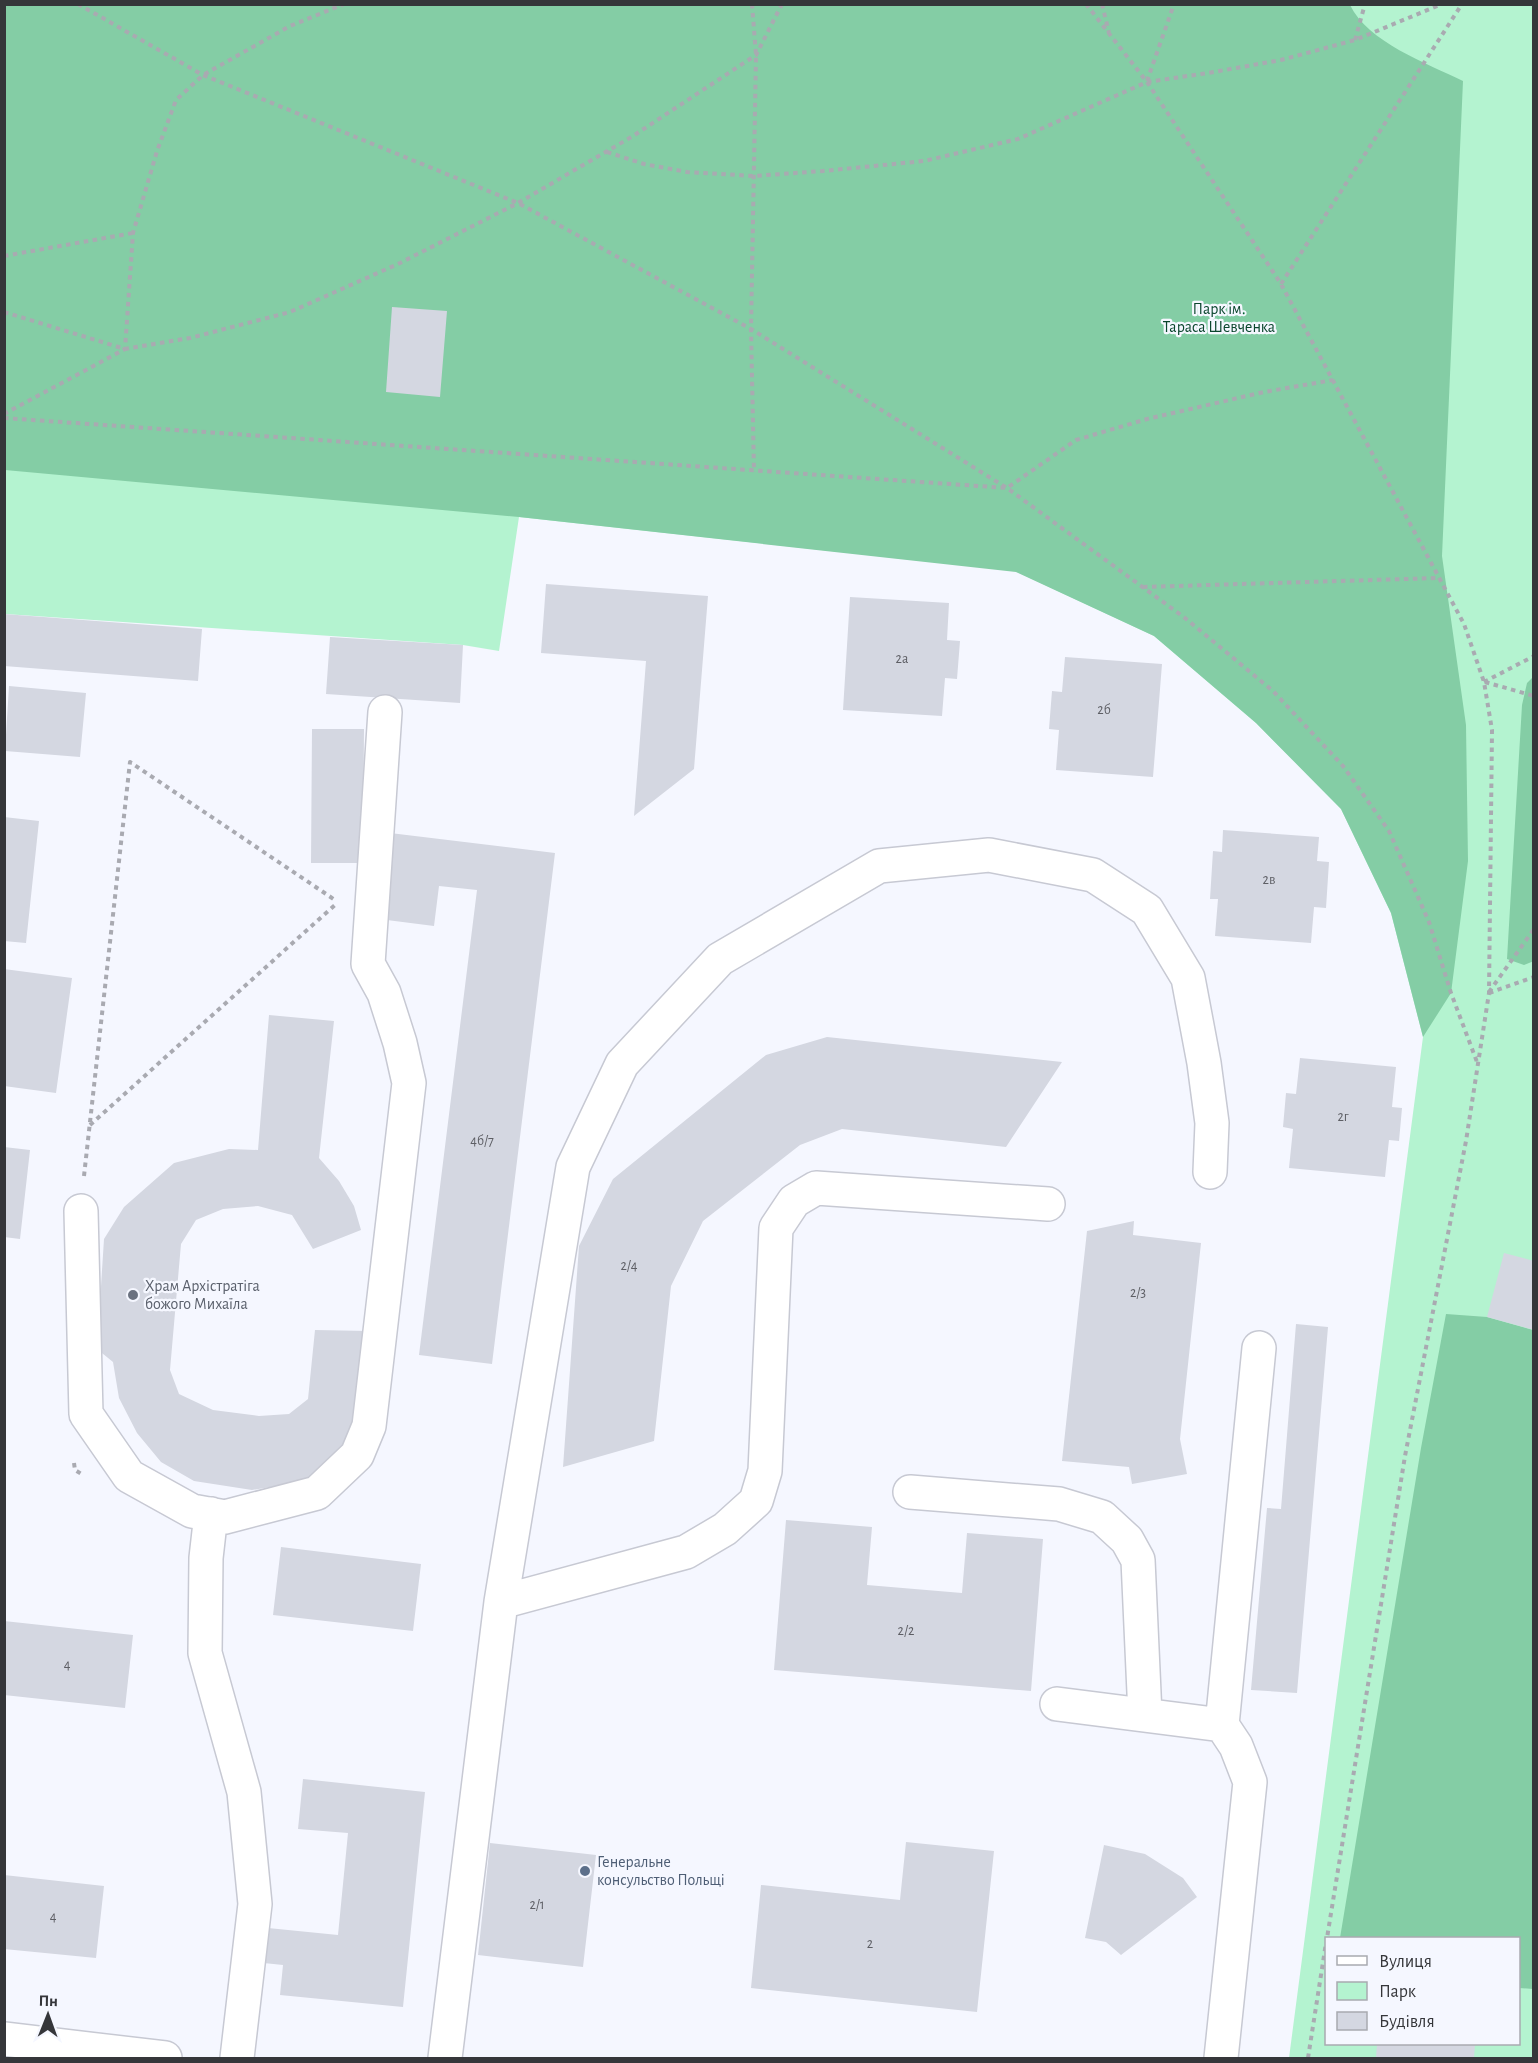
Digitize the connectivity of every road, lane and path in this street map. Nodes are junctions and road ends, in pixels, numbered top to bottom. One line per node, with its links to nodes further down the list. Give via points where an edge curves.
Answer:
1 (78, 4): 14 (path)
2 (344, 4): 14 (path, via 291,26)
3 (752, 4): 13 (path)
4 (782, 4): 13 (path)
5 (1086, 4): 11 (path)
6 (1102, 4): 11 (path)
7 (1174, 4): 15 (path)
8 (1365, 4): 12 (path)
9 (1442, 4): 12 (path)
10 (1462, 4): 21 (path)
11 (1109, 34): 15 (path)
12 (1355, 40): 15 (path, via 1281,60)
13 (756, 55): 16 (path); 17 (path)
14 (203, 75): 18 (path); 19 (path, via 176,100)
15 (1147, 82): 17 (path, via 1018,139 924,161); 21 (path)
16 (606, 152): 17 (path, via 687,172); 18 (path)
17 (754, 176): 23 (path)
18 (518, 203): 23 (path); 24 (path, via 398,264 290,312 190,338)
19 (133, 233): 20 (path); 24 (path)
20 (4, 256)
21 (1281, 284): 25 (path)
22 (4, 312): 24 (path)
23 (751, 329): 27 (path); 28 (path)
24 (125, 349): 26 (path)
25 (1333, 380): 28 (path, via 1146,419 1076,440); 29 (path)
26 (4, 416): 27 (path)
27 (754, 472): 28 (path)
28 (1007, 488): 30 (path)
29 (1438, 578): 30 (path); 32 (path, via 1464,624)
30 (1142, 587): 38 (path, via 1273,691 1343,766 1389,831 1429,922)
31 (1533, 656): 32 (path)
32 (1484, 682): 33 (path); 37 (path, via 1492,730)
33 (1533, 696)
34 (385, 712): 47 (street, via 368,964 384,993 409,1083 369,1426 357,1455 317,1493 225,1517)
35 (1533, 930): 37 (path)
36 (1533, 977): 37 (path)
37 (1489, 993): 38 (path)
38 (1478, 1064): 52 (path, via 1405,1456)
39 (90, 1125): 39 (path, via 338,902 130,762 111,938); 42 (path)
40 (1210, 1172): 48 (street, via 1212,1123 1188,978 1147,910 1093,874 989,855 879,866 720,959 622,1064 573,1167)
41 (1048, 1204): 48 (street, via 816,1188 794,1201 776,1228 765,1472 756,1501 726,1529 686,1552)
42 (81, 1211): 47 (street, via 86,1414 129,1476 192,1511)
43 (1259, 1348): 51 (street)
44 (73, 1460): 45 (path, via 75,1470)
45 (84, 1477)
46 (910, 1492): 50 (street, via 1059,1504 1102,1516 1127,1540 1138,1560)
47 (211, 1515): 56 (street, via 206,1557 205,1653 244,1792 255,1904)
48 (501, 1602): 57 (street)
49 (1057, 1704): 50 (street)
50 (1145, 1715): 51 (street)
51 (1222, 1725): 58 (street, via 1236,1746 1250,1782)
52 (1328, 1937)
53 (1325, 1953): 59 (path)
54 (4, 2038): 55 (street)
55 (165, 2058)
56 (237, 2058)
57 (445, 2058)
58 (1221, 2058)
59 (1308, 2058)

